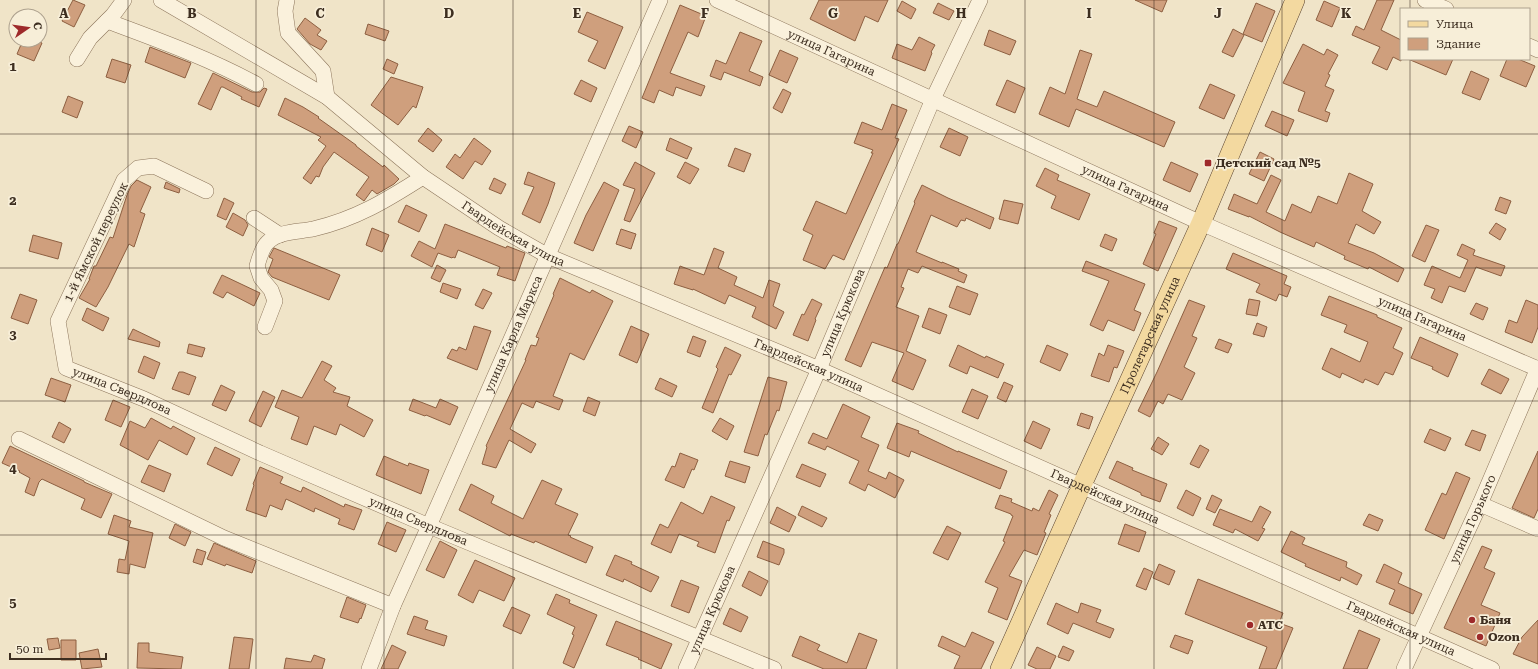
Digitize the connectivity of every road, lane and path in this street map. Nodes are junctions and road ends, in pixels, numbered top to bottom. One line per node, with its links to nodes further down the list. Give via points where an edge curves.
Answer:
1 (124, 0): 10 (street)
2 (161, 0): 13 (street, Гвардейская улица)
3 (287, 0): 13 (street, via 285,11 288,33 324,71)
4 (660, 0): 20 (street, улица Карла Маркса)
5 (716, 0): 14 (street, улица Гагарина)
6 (980, 0): 14 (street, улица Крюкова)
7 (1295, 0): 18 (main road, Пролетарская улица)
8 (1426, 0): 9 (street)
9 (1444, 8)
10 (106, 21): 11 (street, via 90,38); 12 (street, via 194,54)
11 (77, 59)
12 (256, 84)
13 (327, 97): 15 (street, Гвардейская улица)
14 (933, 99): 18 (street, улица Гагарина); 23 (street, улица Крюкова)
15 (423, 177): 19 (street, via 382,203 349,219); 20 (street, Гвардейская улица, via 499,228)
16 (206, 191): 22 (street, 1-й Ямской переулок, via 154,166 138,168 124,180 58,321)
17 (254, 218): 19 (street)
18 (1201, 223): 24 (street, улица Гагарина); 26 (main road, Пролетарская улица)
19 (280, 235): 21 (street, via 267,243 257,266 275,301)
20 (548, 256): 23 (street, Гвардейская улица); 28 (street, улица Карла Маркса)
21 (265, 326)
22 (66, 368): 28 (street, улица Свердлова, via 144,399 260,453)
23 (819, 369): 26 (street, Гвардейская улица); 32 (street, улица Крюкова)
24 (1538, 369): 27 (street, улица Горького)
25 (19, 439): 30 (street, via 224,538)
26 (1082, 485): 31 (street, Гвардейская улица); 36 (main road, Пролетарская улица)
27 (1480, 504): 29 (street); 31 (street, улица Горького)
28 (429, 526): 30 (street, улица Карла Маркса); 32 (street, улица Свердлова)
29 (1538, 529)
30 (393, 606): 33 (street, улица Карла Маркса)
31 (1418, 636): 37 (street, улица Горького); 38 (street, Гвардейская улица)
32 (700, 638): 34 (street, улица Крюкова); 35 (street, улица Свердлова)
33 (369, 669)
34 (686, 669)
35 (774, 669)
36 (1000, 669)
37 (1404, 669)
38 (1492, 669)

